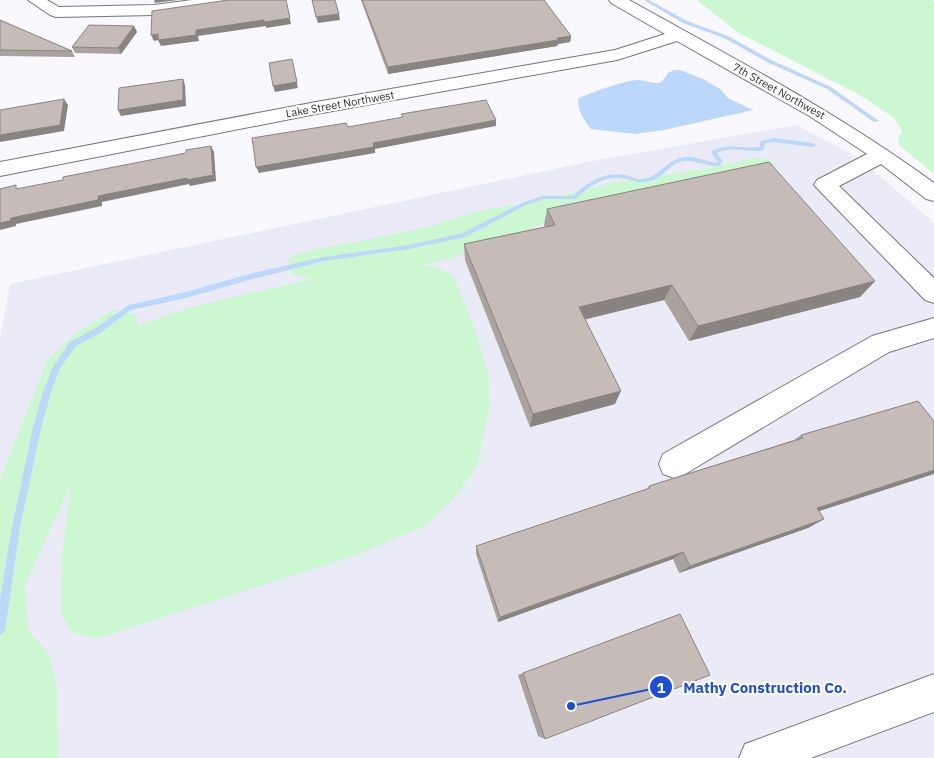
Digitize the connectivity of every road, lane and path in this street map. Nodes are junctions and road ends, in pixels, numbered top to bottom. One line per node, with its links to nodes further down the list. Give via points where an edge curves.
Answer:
1 (36, 0): 2 (street, via 56,12 154,10)
2 (227, 0)
3 (617, 0): 4 (street, 7th Street Northwest)
4 (678, 34): 5 (street, 7th Street Northwest, via 818,112); 6 (street, Lake Street Northwest, via 617,55)
5 (882, 155): 7 (street, 7th Street Northwest); 8 (street, via 825,185)
6 (0, 169)
7 (934, 194)
8 (934, 293)
9 (934, 328): 10 (street, via 881,344)
10 (674, 464)
11 (931, 700): 12 (street)
12 (759, 758)

